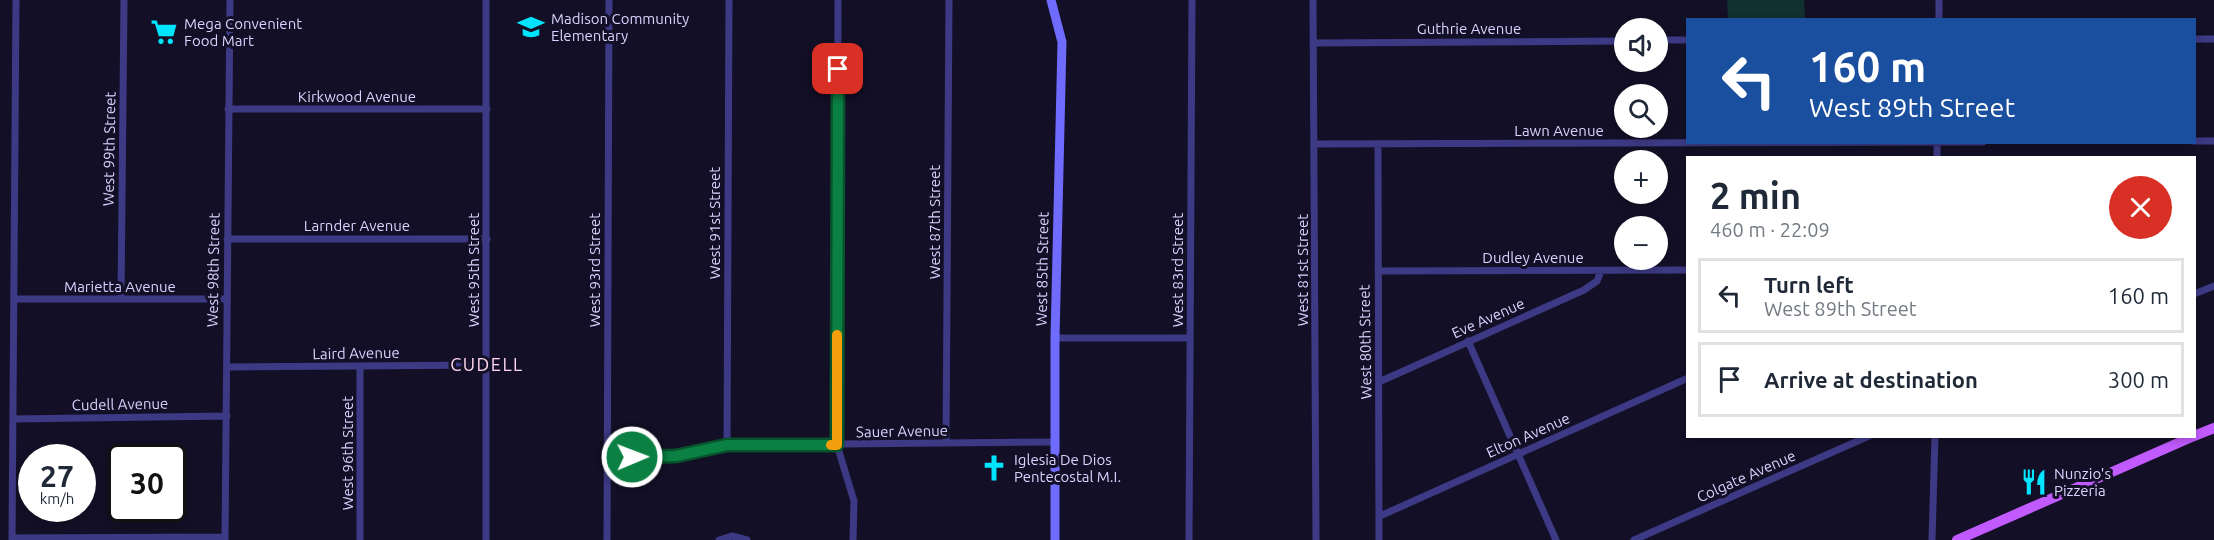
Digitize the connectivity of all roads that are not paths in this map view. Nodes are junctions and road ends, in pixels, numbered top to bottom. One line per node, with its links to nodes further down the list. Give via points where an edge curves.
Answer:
1 (16, 0): 34 (street)
2 (124, 0): 35 (street, West 99th Street)
3 (230, 0): 21 (street, West 98th Street)
4 (486, 0): 20 (street, West 95th Street)
5 (609, 0): 57 (street, West 93rd Street)
6 (729, 0): 54 (street, West 91st Street)
7 (838, 0): 55 (street)
8 (949, 0): 53 (street, West 87th Street)
9 (1051, 0): 37 (street, West 85th Street, via 1062,42)
10 (1192, 0): 38 (street, West 83rd Street)
11 (1313, 0): 19 (street, West 81st Street)
12 (1939, 0): 13 (street)
13 (1939, 18)
14 (2196, 39): 15 (street)
15 (2214, 39)
16 (1668, 40): 17 (street)
17 (1686, 40)
18 (1614, 41): 19 (street, Guthrie Avenue)
19 (1313, 43): 25 (street, West 81st Street)
20 (487, 109): 21 (street, Kirkwood Avenue); 28 (street, West 95th Street)
21 (228, 110): 27 (street, West 98th Street)
22 (2196, 141): 23 (street)
23 (2214, 141)
24 (1686, 143): 26 (street, Lawn Avenue)
25 (1315, 144): 26 (street, Lawn Avenue); 69 (street, West 81st Street)
26 (1378, 144): 30 (street, West 80th Street)
27 (227, 239): 28 (street, Larnder Avenue); 36 (street, West 98th Street)
28 (487, 239): 40 (street, West 95th Street)
29 (1686, 270): 31 (street, Dudley Avenue)
30 (1378, 271): 31 (street, Dudley Avenue); 44 (street, West 80th Street)
31 (1601, 271): 39 (street, Eve Avenue, via 1597,281 1584,290)
32 (2214, 286): 33 (street)
33 (2196, 293)
34 (14, 299): 35 (street, Marietta Avenue); 46 (street)
35 (121, 299): 36 (street, Marietta Avenue)
36 (226, 299): 42 (street, West 98th Street)
37 (1055, 338): 38 (street); 52 (street, West 85th Street)
38 (1190, 338): 68 (street, West 83rd Street)
39 (1468, 341): 44 (street, Eve Avenue); 56 (street)
40 (486, 365): 41 (street, Laird Avenue); 62 (street, West 95th Street)
41 (360, 366): 42 (street, Laird Avenue); 61 (street, West 96th Street)
42 (226, 367): 45 (street, West 98th Street)
43 (1686, 379): 56 (street, Elton Avenue)
44 (1379, 382): 58 (street, West 80th Street)
45 (227, 416): 46 (street, Cudell Avenue); 59 (street, West 98th Street)
46 (13, 419): 60 (street)
47 (2214, 428): 48 (main road)
48 (2196, 435)
49 (1864, 438): 72 (street, Colgate Avenue)
50 (1935, 438): 73 (street)
51 (2189, 438): 74 (main road)
52 (1056, 442): 53 (street, Sauer Avenue); 67 (street, West 85th Street)
53 (946, 443): 55 (street, Sauer Avenue)
54 (727, 445): 55 (street, Sauer Avenue); 57 (street, Sauer Avenue, via 676,456)
55 (837, 445): 66 (street, via 854,501)
56 (1518, 454): 58 (street, Elton Avenue); 71 (street)
57 (607, 457): 63 (street, West 93rd Street)
58 (1380, 516): 70 (street, West 80th Street)
59 (225, 538): 60 (street)
60 (12, 539)
61 (360, 540)
62 (486, 540)
63 (607, 540)
64 (719, 540): 65 (street, via 732,536)
65 (747, 540)
66 (854, 540)
67 (1055, 540)
68 (1189, 540)
69 (1316, 540)
70 (1379, 540)
71 (1556, 540)
72 (1634, 540)
73 (1932, 540)
74 (1957, 540)

